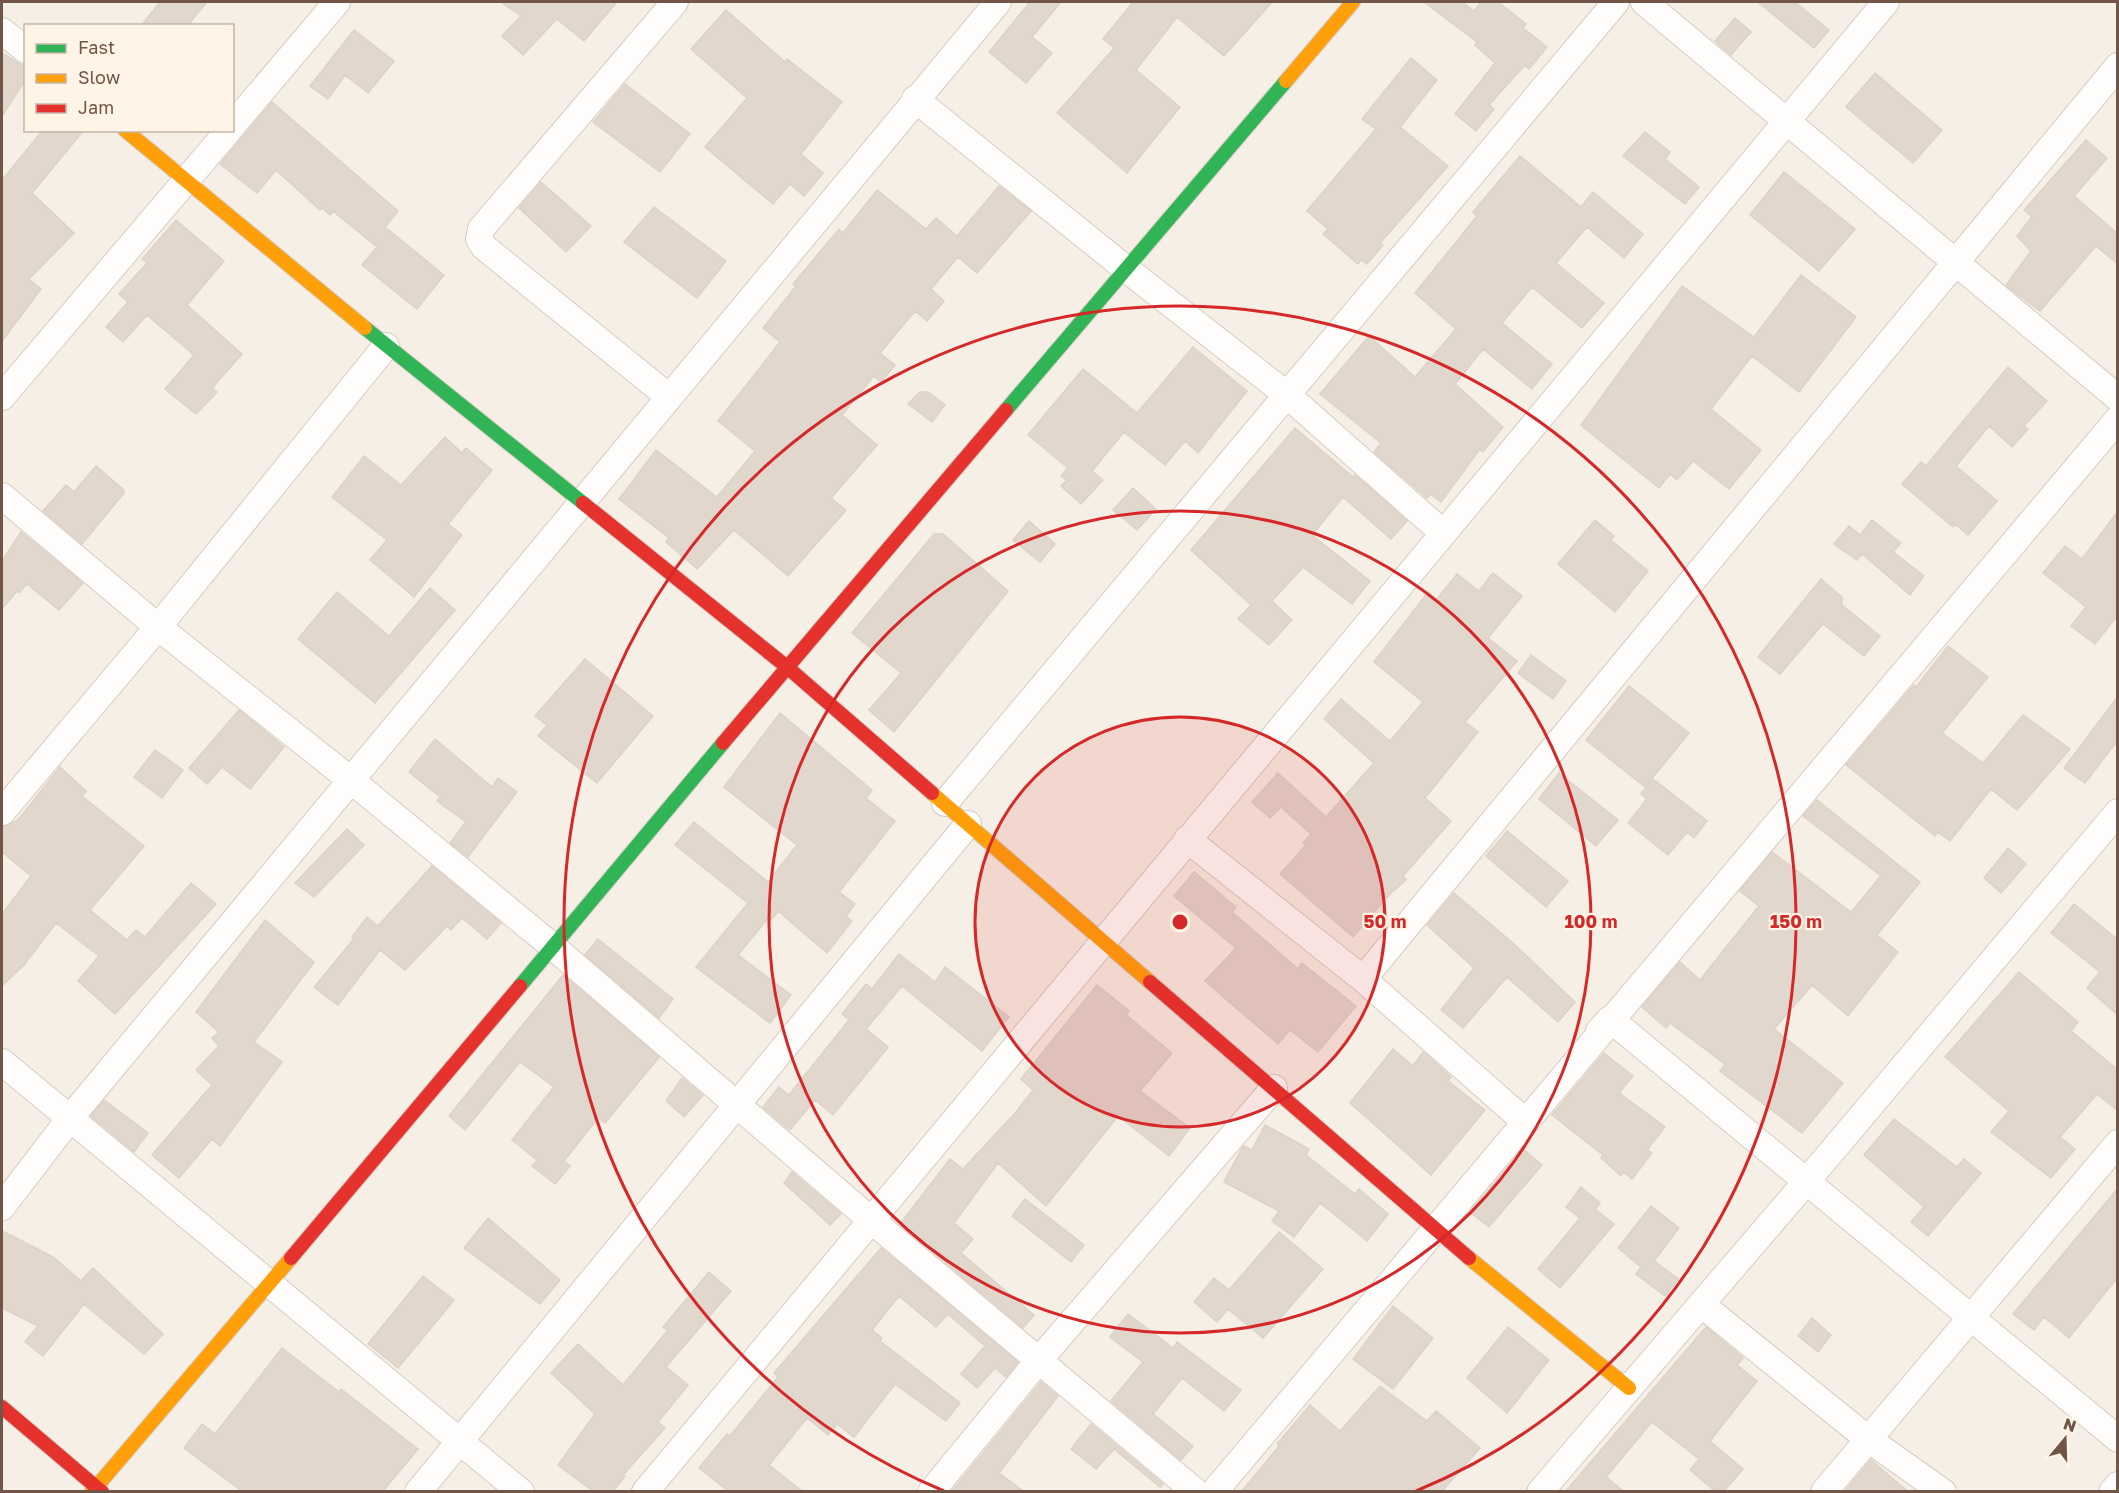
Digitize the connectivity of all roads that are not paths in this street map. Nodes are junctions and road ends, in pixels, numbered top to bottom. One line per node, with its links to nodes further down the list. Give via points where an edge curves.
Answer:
1 (337, 2): 13 (street)
2 (675, 2): 22 (street, via 481,230 479,239)
3 (998, 2): 11 (street)
4 (1353, 2): 18 (street)
5 (1616, 2): 20 (street)
6 (1644, 2): 12 (street)
7 (1886, 2): 12 (street)
8 (2, 31): 9 (street)
9 (24, 48)
10 (2118, 66): 17 (street)
11 (915, 99): 18 (street); 22 (street)
12 (1787, 121): 17 (street); 27 (street)
13 (234, 124)
14 (127, 132): 16 (street)
15 (227, 132): 16 (street)
16 (187, 181): 19 (street); 21 (street)
17 (1956, 263): 23 (street); 38 (street)
18 (1125, 268): 20 (street); 29 (street)
19 (386, 346): 26 (street); 28 (street)
20 (1286, 394): 27 (street); 31 (street)
21 (2, 397)
22 (669, 397): 26 (street)
23 (2118, 398)
24 (2118, 419): 39 (street)
25 (2, 496): 28 (street)
26 (584, 502): 29 (street); 30 (street)
27 (1442, 532): 35 (street)
28 (158, 627): 30 (street); 32 (street)
29 (787, 667): 31 (street); 37 (street)
30 (352, 781): 37 (street); 43 (street)
31 (945, 803): 34 (street)
32 (2, 812)
33 (2118, 812): 46 (street)
34 (968, 824): 36 (street); 42 (street)
35 (1187, 839): 36 (street); 38 (street)
36 (1103, 940): 41 (street); 48 (street)
37 (551, 945): 42 (street); 50 (street)
38 (1363, 979): 44 (street)
39 (1610, 1019): 44 (street); 46 (street); 49 (street)
40 (2, 1062): 43 (street)
41 (1274, 1088): 49 (street); 53 (street)
42 (737, 1104): 48 (street); 58 (street)
43 (71, 1117): 47 (street); 50 (street)
44 (1521, 1118): 49 (street)
45 (2118, 1143): 52 (street)
46 (1806, 1182): 51 (street); 52 (street)
47 (2, 1207)
48 (871, 1220): 53 (street); 63 (street)
49 (1434, 1229): 54 (street); 66 (street)
50 (270, 1284): 58 (street); 60 (street)
51 (1701, 1304): 54 (street); 56 (street)
52 (1970, 1318): 56 (street); 57 (street)
53 (1039, 1360): 64 (street); 65 (street)
54 (1629, 1388): 67 (street)
55 (2, 1407): 60 (street)
56 (1868, 1439): 68 (street); 69 (street)
57 (2118, 1439)
58 (460, 1441): 61 (street); 62 (street)
59 (2118, 1485): 70 (street)
60 (97, 1490)
61 (418, 1491)
62 (521, 1491)
63 (645, 1491)
64 (931, 1491)
65 (1196, 1491)
66 (1214, 1491)
67 (1540, 1491)
68 (1824, 1491)
69 (1942, 1491)
70 (2112, 1491)

